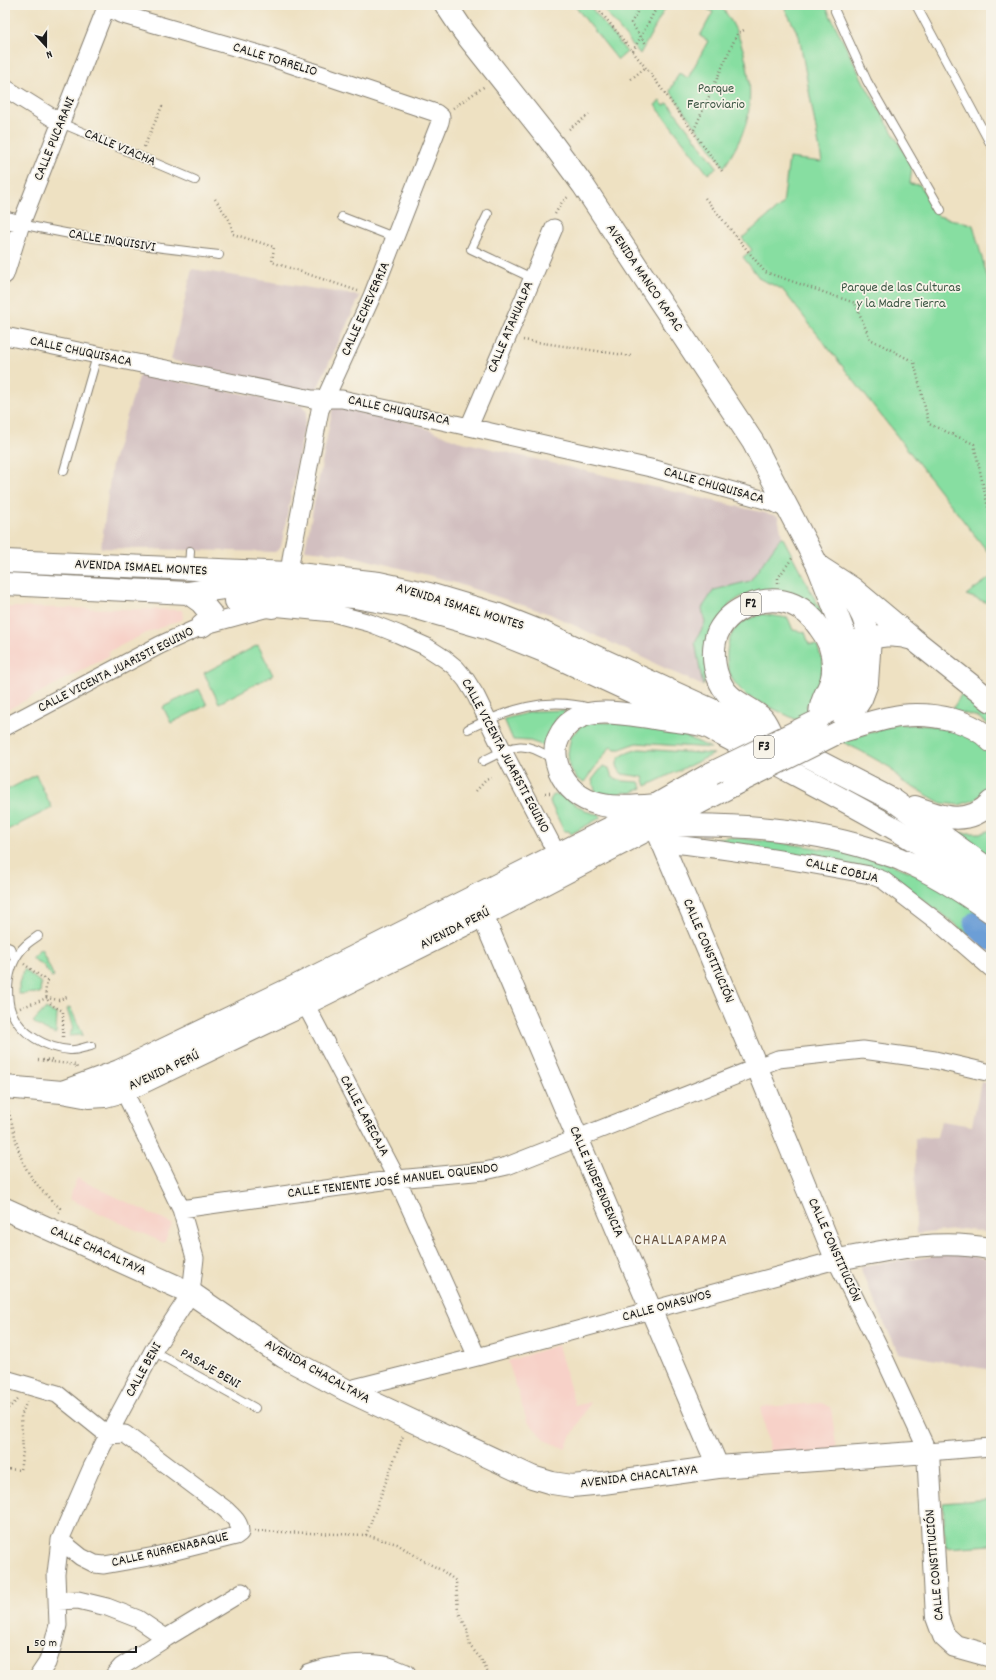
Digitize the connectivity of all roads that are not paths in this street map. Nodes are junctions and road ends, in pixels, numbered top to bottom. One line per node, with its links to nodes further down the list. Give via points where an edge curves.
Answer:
1 (446, 5): 24 (main road, AVENIDA MANCO KAPAC, via 464,32 583,185 738,418)
2 (916, 5): 8 (lane)
3 (108, 6): 6 (street, CALLE TORRELIO, via 120,14 269,57); 7 (street, CALLE PUCARANI)
4 (835, 11): 10 (lane, via 867,81)
5 (5, 88): 7 (street, CALLE VIACHA)
6 (441, 116): 15 (street, CALLE ECHEVERRIA)
7 (61, 123): 9 (lane, CALLE VIACHA); 13 (street, CALLE PUCARANI)
8 (991, 145)
9 (195, 180)
10 (941, 210)
11 (488, 214): 18 (lane, via 470,249)
12 (342, 217): 15 (lane)
13 (13, 222): 16 (lane, CALLE INQUISIVI, via 127,244); 17 (street, CALLE PUCARANI)
14 (554, 228): 18 (street, CALLE ATAHUALPA)
15 (396, 238): 21 (street, CALLE ECHEVERRIA)
16 (219, 255)
17 (5, 275)
18 (532, 278): 22 (street, CALLE ATAHUALPA)
19 (5, 336): 20 (street, CALLE CHUQUISACA)
20 (97, 356): 21 (street, CALLE CHUQUISACA, via 312,399); 23 (lane)
21 (326, 399): 22 (street, CALLE CHUQUISACA, via 342,399); 28 (street, CALLE ECHEVERRIA, via 320,410)
22 (470, 427): 24 (street, CALLE CHUQUISACA, via 655,469 772,502)
23 (64, 471)
24 (788, 510): 25 (main road, AVENIDA MANCO KAPAC)
25 (813, 557): 33 (main road, AVENIDA MANCO KAPAC, via 856,604); 34 (main road); 35 (main road, AVENIDA MANCO KAPAC)
26 (189, 560): 27 (main road, AVENIDA ISMAEL MONTES); 28 (main road, AVENIDA ISMAEL MONTES); 30 (main road)
27 (5, 561)
28 (289, 573): 44 (main road, AVENIDA ISMAEL MONTES, via 379,583 429,594 496,614 544,633)
29 (5, 584): 30 (main road, AVENIDA ISMAEL MONTES)
30 (188, 593): 31 (main road); 32 (main road, via 202,602 211,614 210,619); 41 (main road, AVENIDA ISMAEL MONTES, via 223,588 290,592 354,597 416,608 489,629 537,648)
31 (272, 607): 32 (street, CALLE VICENTA JUARISTI EGUINO); 38 (street, CALLE VICENTA JUARISTI EGUINO, via 334,613 370,623 425,646 445,659 466,680)
32 (202, 626): 40 (street, CALLE VICENTA JUARISTI EGUINO)
33 (870, 638): 34 (main road, via 900,635); 35 (main road); 43 (main road, AVENIDA MANCO KAPAC, via 867,683 861,699)
34 (913, 639): 36 (main road)
35 (848, 643): 39 (main road, AVENIDA MANCO KAPAC / F3, via 850,668 847,687 836,707)
36 (991, 701)
37 (602, 712): 38 (lane, via 574,704 551,704 519,708); 41 (main road); 48 (main road, via 580,717 568,723 559,736 555,750)
38 (488, 719): 42 (lane); 46 (street, CALLE VICENTA JUARISTI EGUINO)
39 (818, 720): 44 (main road, F2, via 822,703 831,684 834,667 824,632 812,617 794,605 779,601 753,604 739,610 727,620 718,632 714,652 718,677 725,691 735,701 764,720); 51 (main road, AVENIDA PERÚ / F3, bridge, via 712,773)
40 (7, 723)
41 (703, 725): 54 (main road, AVENIDA ISMAEL MONTES, via 935,852)
42 (468, 729)
43 (839, 732): 45 (main road, AVENIDA PERÚ, via 883,718 911,714 965,723 985,734); 51 (main road, AVENIDA PERÚ, bridge)
44 (773, 738): 49 (main road, AVENIDA ISMAEL MONTES)
45 (991, 741)
46 (503, 751): 47 (lane); 48 (lane, via 514,746 531,748); 52 (street, CALLE VICENTA JUARISTI EGUINO)
47 (483, 762)
48 (556, 762): 51 (main road, via 561,776 580,796 598,805 628,807)
49 (893, 800): 50 (main road, via 937,815 956,818 972,815); 53 (main road)
50 (991, 802)
51 (658, 825): 52 (main road, AVENIDA PERÚ); 56 (main road, via 705,824 770,828 842,840 901,859 920,868); 60 (street, CALLE COBIJA, via 721,849 782,858 884,880 939,922); 63 (street, CALLE CONSTITUCIÓN)
52 (562, 864): 55 (main road, AVENIDA PERÚ)
53 (991, 871)
54 (991, 893)
55 (478, 907): 61 (main road, AVENIDA PERÚ); 67 (street, CALLE INDEPENDENCIA)
56 (991, 912)
57 (38, 936): 59 (lane, via 25,945)
58 (5, 946): 59 (lane, via 10,948)
59 (18, 961): 62 (lane, via 8,976 8,997 11,1011 19,1024 32,1037 48,1046 71,1050)
60 (991, 968)
61 (301, 995): 65 (main road, AVENIDA PERÚ); 68 (street, CALLE LARECAJA)
62 (91, 1046)
63 (757, 1067): 64 (street, CALLE TENIENTE JOSÉ MANUEL OQUENDO, via 778,1059 863,1050 935,1060); 67 (street, CALLE TENIENTE JOSÉ MANUEL OQUENDO); 72 (street, CALLE CONSTITUCIÓN)
64 (991, 1073)
65 (121, 1081): 66 (main road, AVENIDA PERÚ, via 105,1096 89,1097); 70 (street, CALLE BENI)
66 (5, 1087)
67 (578, 1138): 68 (street, CALLE TENIENTE JOSÉ MANUEL OQUENDO, via 507,1166 485,1171); 74 (street, CALLE INDEPENDENCIA)
68 (397, 1179): 70 (street, CALLE TENIENTE JOSÉ MANUEL OQUENDO); 76 (street, CALLE LARECAJA)
69 (5, 1209): 73 (main road, CALLE CHACALTAYA)
70 (181, 1209): 73 (street, CALLE BENI, via 195,1258)
71 (991, 1249): 72 (street, CALLE OMASUYOS, via 971,1244 942,1244 887,1250)
72 (836, 1260): 74 (street, CALLE OMASUYOS); 82 (street, CALLE CONSTITUCIÓN)
73 (191, 1293): 75 (street, CALLE BENI); 78 (main road, AVENIDA CHACALTAYA, via 284,1357)
74 (651, 1310): 76 (street, CALLE OMASUYOS); 83 (street, CALLE INDEPENDENCIA)
75 (153, 1351): 79 (lane, PASAJE BENI); 80 (street, CALLE BENI)
76 (477, 1357): 78 (street, CALLE OMASUYOS)
77 (5, 1379): 80 (street, via 57,1394)
78 (346, 1390): 83 (main road, AVENIDA CHACALTAYA, via 532,1477 552,1483 572,1486 603,1484)
79 (255, 1408)
80 (108, 1435): 84 (street, CALLE BENI); 84 (street, CALLE RURRENABAQUE, via 125,1434 140,1444 225,1509 237,1521 240,1533 155,1556 104,1565 95,1564 81,1557)
81 (991, 1447): 82 (street, AVENIDA CHACALTAYA)
82 (928, 1452): 83 (main road, AVENIDA CHACALTAYA); 88 (main road, CALLE CONSTITUCIÓN, via 937,1617 944,1636 955,1646)
83 (718, 1467)
84 (60, 1540): 86 (street, CALLE BENI, via 56,1574)
85 (242, 1592): 87 (street)
86 (58, 1601): 87 (street, via 78,1600 107,1607 138,1619); 89 (street, CALLE BENI, via 58,1625 47,1663)
87 (166, 1638): 90 (street, via 121,1667)
88 (991, 1656)
89 (39, 1675)
90 (114, 1675)
91 (309, 1675): 92 (main road, via 341,1668 367,1666 386,1668)
92 (405, 1675)

